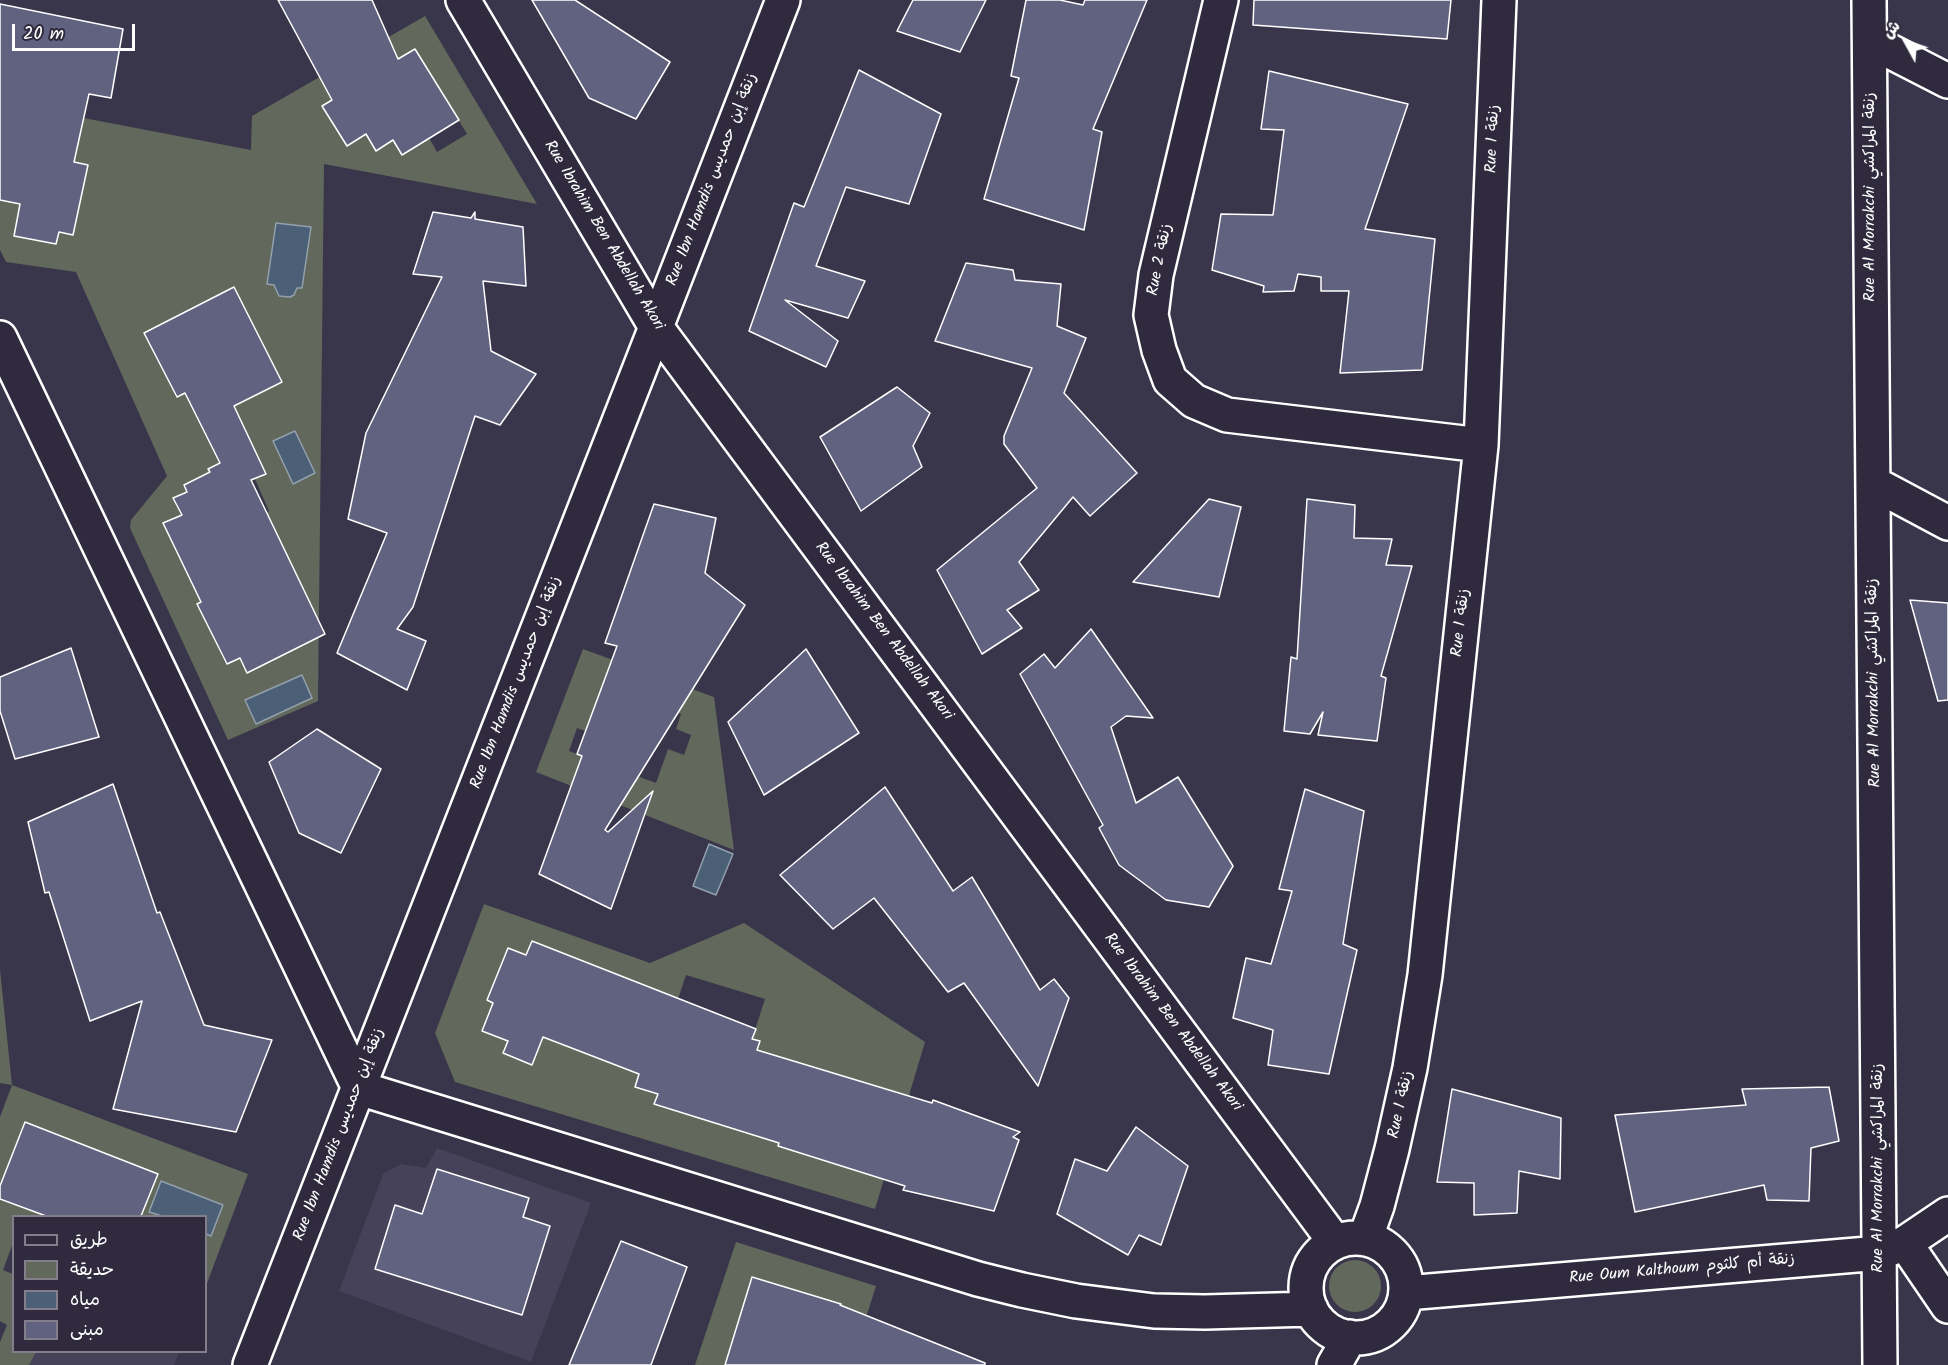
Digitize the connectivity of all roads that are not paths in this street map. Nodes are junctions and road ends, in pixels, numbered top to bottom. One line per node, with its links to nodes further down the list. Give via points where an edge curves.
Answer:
1 (463, 0): 8 (street, Rue Ibrahim Ben Abdellah Akori)
2 (783, 0): 8 (street, Rue Ibn Hamdis زنقة إبن حمديس)
3 (1221, 0): 10 (street, Rue 2 زنقة, via 1156,274 1151,315 1170,380 1194,401 1227,415)
4 (1499, 0): 10 (street, Rue 1 زنقة)
5 (1869, 0): 6 (street, Rue Al Morrakchi زنقة المراكشي)
6 (1870, 40): 7 (street); 11 (street, Rue Al Morrakchi زنقة المراكشي)
7 (1948, 81)
8 (656, 327): 13 (street, Rue Ibn Hamdis زنقة إبن حمديس); 15 (street, Rue Ibrahim Ben Abdellah Akori)
9 (0, 338): 13 (street)
10 (1481, 445): 15 (street, Rue 1 زنقة, via 1425,975 1410,1068 1377,1206)
11 (1874, 483): 12 (street); 16 (street, Rue Al Morrakchi زنقة المراكشي)
12 (1948, 523)
13 (359, 1088): 19 (street, via 1022,1290 1154,1311); 21 (street, Rue Ibn Hamdis زنقة إبن حمديس)
14 (1948, 1214): 16 (street)
15 (1350, 1241): 17 (street, via 1379,1243 1391,1252 1400,1264); 19 (street, via 1323,1251 1313,1264 1306,1294)
16 (1892, 1249): 17 (street, Rue Oum Kalthoum زنقة أم كلثوم); 18 (street); 22 (street, Rue Al Morrakchi زنقة المراكشي)
17 (1406, 1293): 20 (street, via 1393,1322)
18 (1948, 1306)
19 (1311, 1309): 20 (street, via 1320,1323 1334,1333)
20 (1342, 1351)
21 (250, 1365)
22 (1880, 1365)

